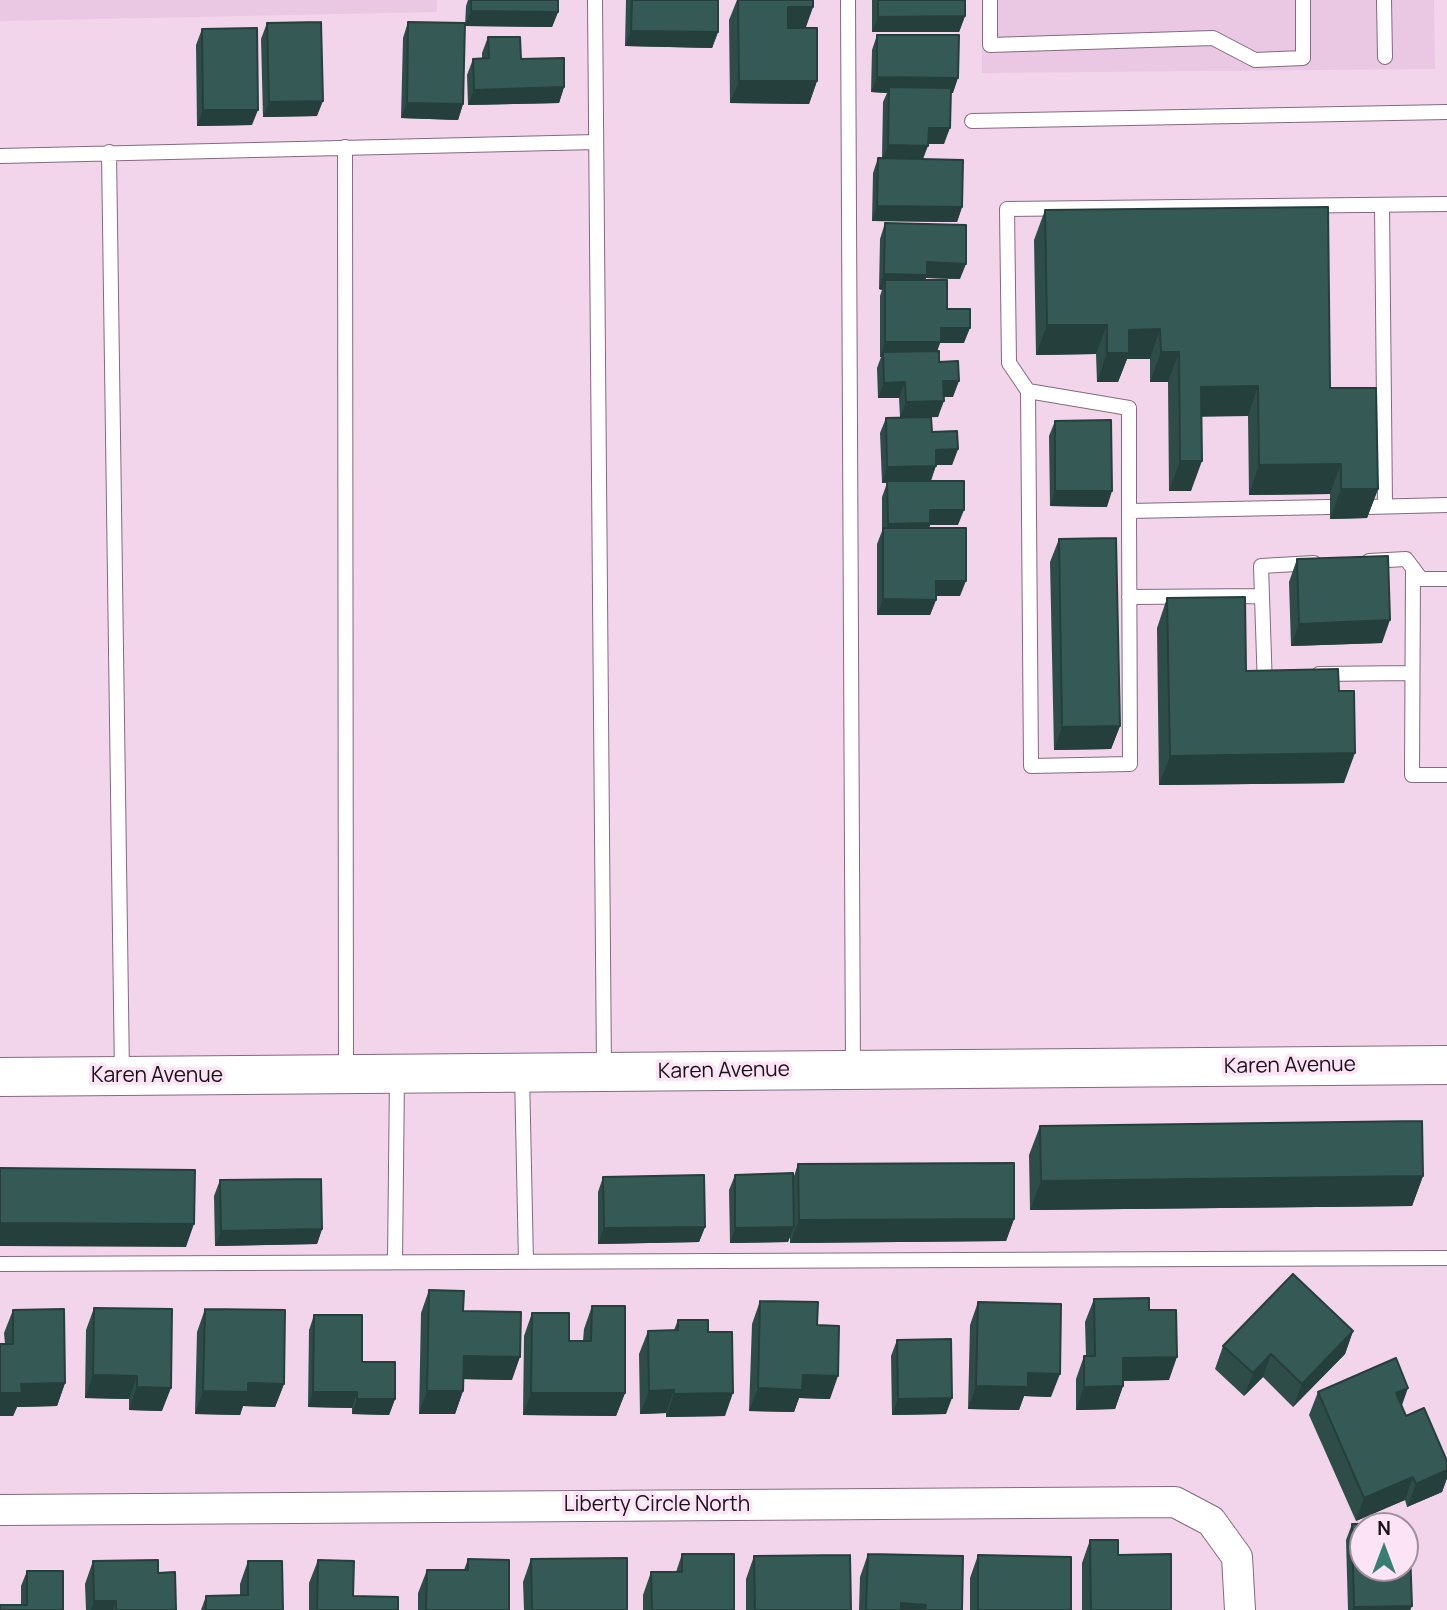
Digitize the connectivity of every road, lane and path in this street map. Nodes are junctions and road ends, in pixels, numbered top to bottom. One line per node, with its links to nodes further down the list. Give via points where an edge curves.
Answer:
1 (595, 0): 9 (lane)
2 (848, 0): 32 (lane)
3 (990, 0): 4 (lane, via 990,45 1213,38 1255,60 1303,58)
4 (1303, 0)
5 (1384, 0): 6 (lane)
6 (1385, 57)
7 (1447, 112): 8 (lane)
8 (972, 121)
9 (596, 142): 10 (lane); 33 (lane)
10 (345, 147): 11 (lane); 35 (lane)
11 (109, 152): 12 (lane); 37 (lane)
12 (0, 156)
13 (1447, 204): 14 (lane)
14 (1382, 205): 15 (lane, via 1007,209 1009,363); 17 (lane)
15 (1028, 391): 20 (lane, via 1129,408); 26 (lane, via 1031,766 1130,764)
16 (1447, 505): 17 (lane)
17 (1385, 506): 19 (lane)
18 (1330, 507): 20 (lane)
19 (1367, 507)
20 (1129, 511): 26 (lane)
21 (1357, 561): 23 (lane, via 1406,559)
22 (1329, 562): 25 (lane, via 1261,566)
23 (1413, 569): 24 (lane, via 1421,579); 27 (lane)
24 (1447, 579)
25 (1262, 596): 26 (lane); 29 (lane, via 1271,674)
26 (1129, 597)
27 (1412, 673): 28 (lane); 30 (lane, via 1412,775)
28 (1305, 674)
29 (1265, 693)
30 (1447, 775)
31 (1447, 1065): 32 (street, Karen Avenue)
32 (853, 1070): 33 (street, Karen Avenue)
33 (604, 1072): 34 (street, Karen Avenue)
34 (522, 1073): 36 (street, Karen Avenue); 41 (lane)
35 (346, 1074): 36 (street, Karen Avenue); 37 (street, Karen Avenue)
36 (397, 1074): 40 (lane)
37 (122, 1076): 38 (street, Karen Avenue)
38 (0, 1077)
39 (1447, 1258): 41 (lane)
40 (395, 1262): 41 (lane); 42 (lane)
41 (526, 1262)
42 (0, 1264)
43 (0, 1510): 44 (street, Liberty Circle North, via 1175,1502 1212,1521 1237,1558)
44 (1240, 1610)

